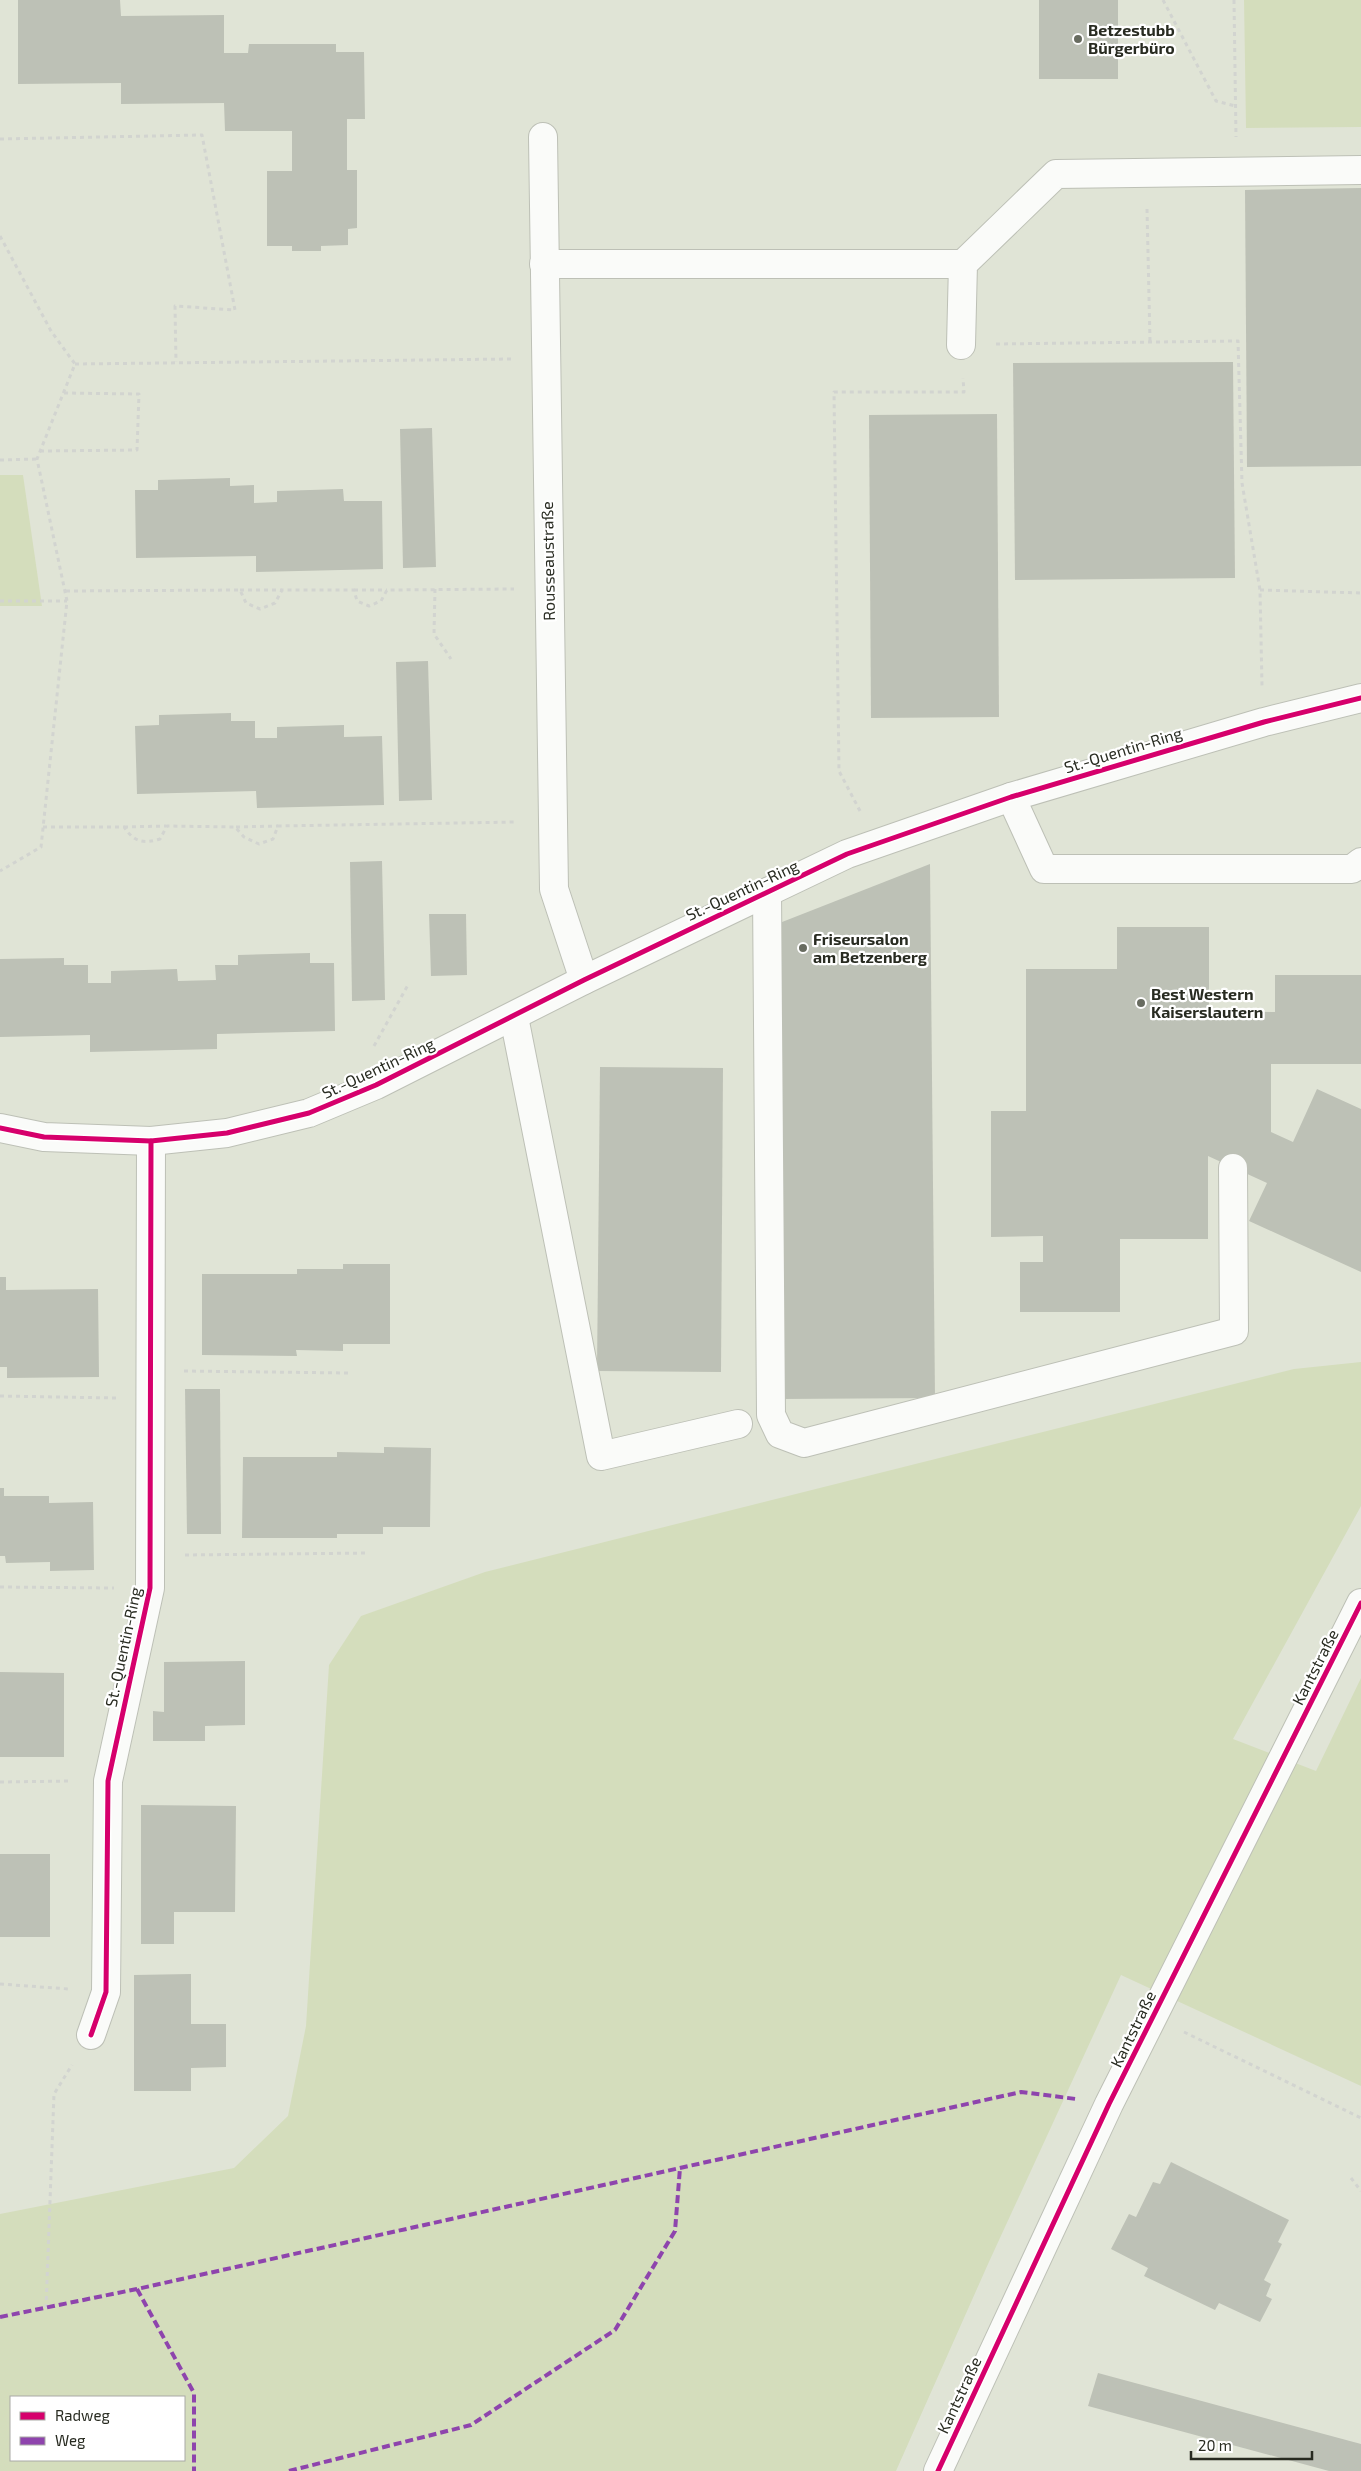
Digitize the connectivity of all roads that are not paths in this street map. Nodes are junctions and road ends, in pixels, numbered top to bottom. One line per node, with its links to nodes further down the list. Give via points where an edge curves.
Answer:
1 (542, 137): 3 (street, Rousseaustraße)
2 (1361, 170): 4 (street, via 1056,174)
3 (544, 264): 4 (street); 10 (street, Rousseaustraße, via 554,889)
4 (964, 264): 5 (street)
5 (961, 345)
6 (1361, 698): 7 (street, St.-Quentin-Ring, via 1264,722)
7 (1011, 797): 8 (street, via 1044,868 1352,868); 9 (street, St.-Quentin-Ring, via 847,854)
8 (1361, 862)
9 (767, 892): 10 (street, St.-Quentin-Ring); 14 (street, via 771,1415 780,1434 804,1442 1234,1331)
10 (584, 980): 11 (street, St.-Quentin-Ring)
11 (514, 1017): 13 (street, St.-Quentin-Ring, via 376,1085 309,1113 227,1133); 15 (street, via 601,1456)
12 (0, 1128): 13 (street, St.-Quentin-Ring, via 44,1137)
13 (150, 1141): 17 (street, St.-Quentin-Ring, via 150,1588 108,1781 106,1992)
14 (1233, 1168)
15 (738, 1424)
16 (1361, 1603): 18 (street, Kantstraße, via 1114,2096)
17 (91, 2035)
18 (938, 2471)

